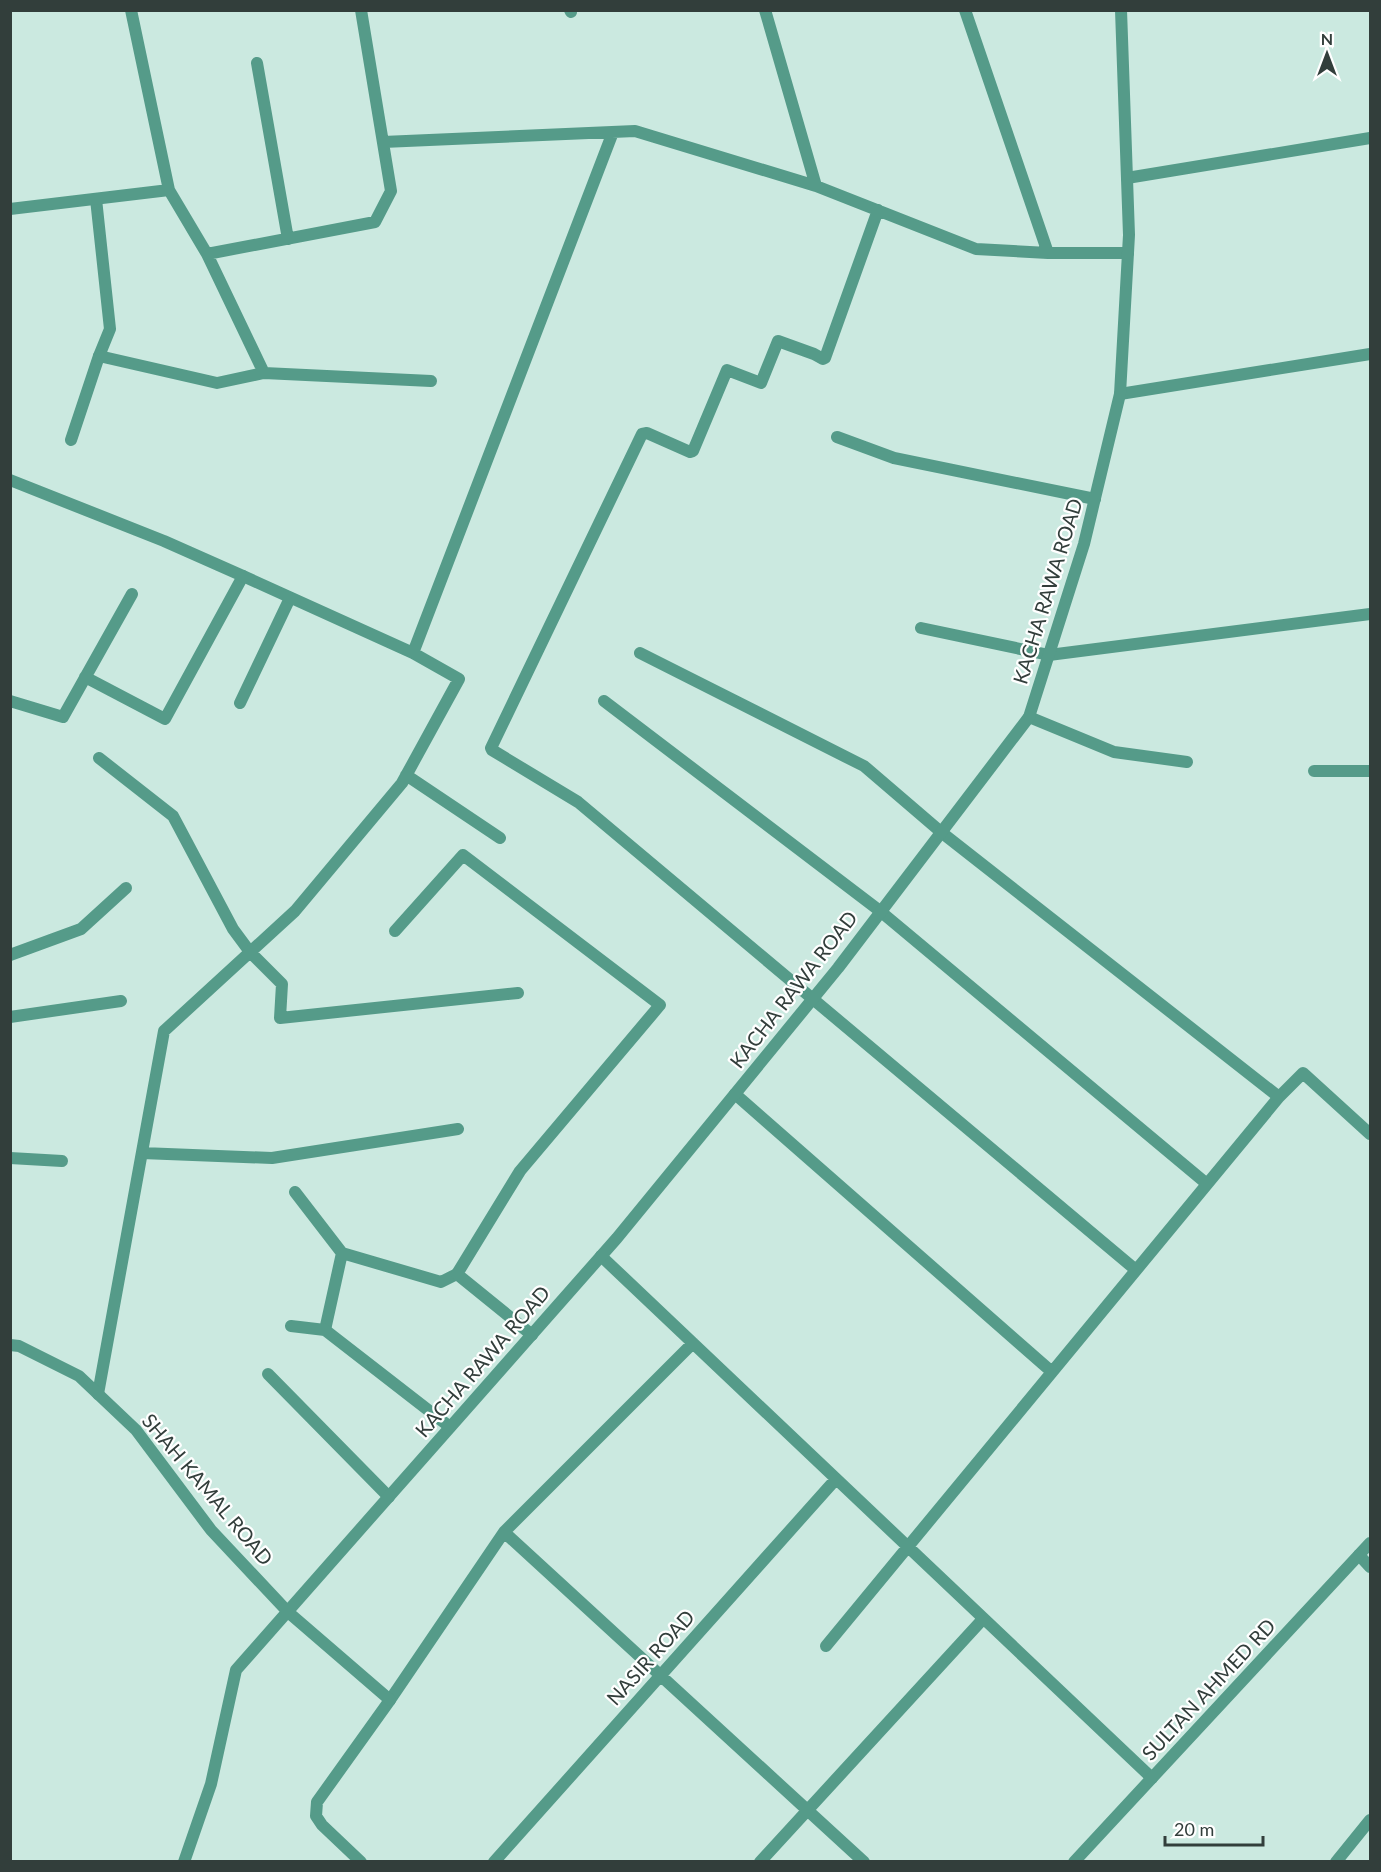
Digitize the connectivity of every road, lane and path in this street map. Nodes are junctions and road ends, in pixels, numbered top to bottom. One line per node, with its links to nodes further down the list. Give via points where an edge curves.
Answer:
1 (131, 10): 12 (street)
2 (362, 10): 9 (street)
3 (765, 10): 11 (street)
4 (965, 10): 17 (street)
5 (1121, 10): 10 (street, KACHA RAWA ROAD)
6 (257, 63): 16 (street)
7 (614, 132): 9 (street); 11 (street, via 635,131); 34 (street)
8 (1371, 138): 10 (street)
9 (383, 142): 16 (street, via 391,191 375,222)
10 (1127, 178): 18 (street, KACHA RAWA ROAD)
11 (816, 186): 15 (street)
12 (169, 190): 13 (street); 19 (street)
13 (96, 199): 14 (street); 21 (street, via 110,329)
14 (10, 209)
15 (878, 210): 17 (street, via 976,249); 55 (street, via 825,358 778,341 761,383 727,370 693,451 642,434 491,746 579,802)
16 (288, 239): 19 (street)
17 (1048, 253): 18 (street)
18 (1128, 253): 24 (street, KACHA RAWA ROAD)
19 (207, 254): 22 (street)
20 (1371, 354): 24 (street)
21 (99, 356): 22 (street, via 217,383); 26 (street)
22 (264, 373): 23 (street)
23 (431, 381)
24 (1120, 394): 28 (street, KACHA RAWA ROAD)
25 (837, 437): 28 (street, via 894,458)
26 (71, 441)
27 (10, 480): 29 (street)
28 (1095, 499): 36 (street, KACHA RAWA ROAD)
29 (243, 576): 31 (street); 37 (street, via 165,719)
30 (132, 594): 37 (street)
31 (290, 598): 34 (street); 40 (street)
32 (1371, 614): 36 (street)
33 (921, 628): 36 (street)
34 (413, 653): 46 (street, via 459,681)
35 (640, 653): 47 (street, via 864,766)
36 (1049, 655): 41 (street, KACHA RAWA ROAD)
37 (85, 677): 38 (street, via 63,717)
38 (10, 701)
39 (604, 701): 50 (street)
40 (240, 703)
41 (1029, 717): 43 (street, via 1114,753); 47 (street, KACHA RAWA ROAD)
42 (99, 758): 52 (street, via 173,816 233,929)
43 (1187, 762)
44 (1314, 771): 45 (street)
45 (1371, 771)
46 (406, 775): 48 (street); 52 (street, via 295,911)
47 (941, 832): 50 (street, KACHA RAWA ROAD); 59 (street)
48 (500, 838)
49 (126, 888): 53 (street, via 81,929)
50 (880, 911): 55 (street, KACHA RAWA ROAD); 65 (street)
51 (395, 931): 70 (street, via 463,855 660,1005 520,1171)
52 (250, 952): 54 (street, via 282,984 280,1018); 62 (street, via 164,1031)
53 (10, 955)
54 (518, 993)
55 (813, 999): 58 (street, KACHA RAWA ROAD); 69 (street)
56 (121, 1000): 57 (street)
57 (10, 1017)
58 (735, 1094): 68 (street, KACHA RAWA ROAD); 76 (street)
59 (1279, 1097): 61 (street, via 1303,1072); 65 (street)
60 (458, 1130): 62 (street, via 272,1158)
61 (1371, 1134)
62 (142, 1153): 78 (street)
63 (10, 1158): 64 (street)
64 (62, 1161)
65 (1207, 1184): 69 (street)
66 (295, 1192): 67 (street)
67 (342, 1253): 70 (street, via 441,1282); 72 (street)
68 (601, 1256): 73 (street, KACHA RAWA ROAD); 74 (street)
69 (1136, 1270): 76 (street)
70 (457, 1274): 73 (street)
71 (291, 1326): 72 (street)
72 (325, 1330): 79 (street)
73 (532, 1335): 79 (street, KACHA RAWA ROAD)
74 (693, 1343): 80 (street); 82 (street)
75 (10, 1345): 78 (street, SHAH KAMAL ROAD, via 79,1376)
76 (1052, 1372): 84 (street)
77 (268, 1374): 81 (street)
78 (98, 1394): 87 (street, SHAH KAMAL ROAD, via 136,1430 211,1530)
79 (450, 1428): 81 (street, KACHA RAWA ROAD)
80 (836, 1479): 84 (street); 90 (street, NASIR ROAD)
81 (388, 1497): 87 (street, KACHA RAWA ROAD)
82 (504, 1532): 90 (street); 91 (street)
83 (1371, 1542): 85 (street, SULTAN AHMED RD)
84 (907, 1547): 88 (street); 89 (street)
85 (1359, 1555): 86 (street); 92 (street, SULTAN AHMED RD)
86 (1371, 1567)
87 (288, 1612): 91 (street, SHAH KAMAL ROAD); 95 (street, KACHA RAWA ROAD, via 236,1670 211,1784)
88 (983, 1619): 92 (street); 93 (street)
89 (826, 1646)
90 (660, 1675): 93 (street); 97 (street, NASIR ROAD)
91 (390, 1700): 96 (street, via 317,1802 316,1816 322,1825)
92 (1152, 1778): 100 (street, SULTAN AHMED RD)
93 (808, 1810): 98 (street); 99 (street)
94 (1371, 1820): 101 (street)
95 (184, 1862)
96 (361, 1862)
97 (494, 1862)
98 (760, 1862)
99 (864, 1862)
100 (1074, 1862)
101 (1335, 1862)

